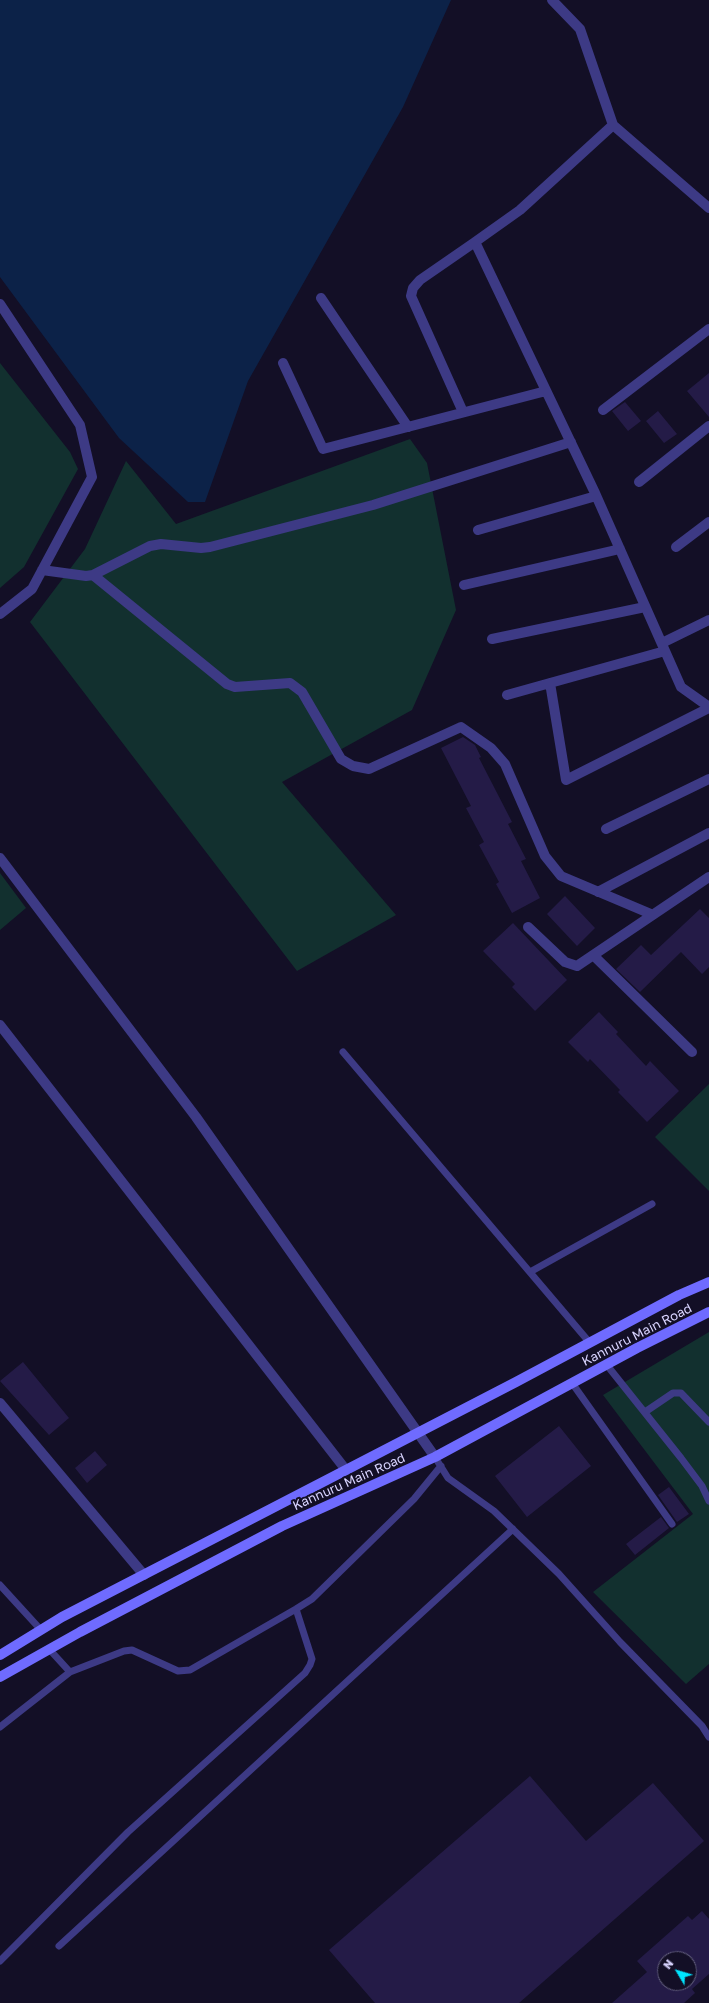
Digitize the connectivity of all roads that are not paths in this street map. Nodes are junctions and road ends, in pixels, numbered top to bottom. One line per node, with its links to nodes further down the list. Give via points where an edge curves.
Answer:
1 (552, 0): 2 (street, via 580,29)
2 (613, 125): 3 (street); 4 (street, via 520,210)
3 (709, 208)
4 (476, 242): 9 (street); 11 (street, via 420,280 413,288 411,296)
5 (321, 298): 12 (street)
6 (0, 304): 21 (street, via 80,425 92,477)
7 (709, 329): 10 (street)
8 (283, 363): 12 (street, via 323,449)
9 (546, 391): 11 (street); 14 (street)
10 (603, 410)
11 (463, 412): 12 (street)
12 (408, 426)
13 (709, 426): 15 (street)
14 (571, 442): 16 (street); 22 (street, via 373,505 210,547 161,544 150,546)
15 (639, 482)
16 (596, 496): 18 (street); 20 (street)
17 (709, 522): 19 (street)
18 (478, 530)
19 (676, 546)
20 (620, 549): 23 (street); 24 (street)
21 (42, 570): 22 (street); 25 (street, via 32,589)
22 (93, 575): 37 (street, via 227,684 235,687 290,683 296,687 302,692 341,759 352,766 369,769 461,727 491,748 505,764 545,856 561,876)
23 (464, 585)
24 (645, 607): 27 (street); 28 (street)
25 (0, 614)
26 (709, 620): 28 (street)
27 (492, 639)
28 (664, 647): 29 (street); 31 (street, via 681,687)
29 (550, 683): 30 (street); 31 (street, via 566,780)
30 (507, 695)
31 (709, 707)
32 (709, 779): 33 (street)
33 (606, 829)
34 (709, 833): 37 (street)
35 (0, 858): 54 (street, via 196,1117)
36 (709, 877): 38 (street)
37 (598, 892): 38 (street)
38 (651, 914): 40 (street)
39 (528, 927): 40 (street, via 565,962 577,966)
40 (593, 955): 43 (street)
41 (0, 1024): 57 (street)
42 (343, 1052): 45 (lane)
43 (692, 1052)
44 (652, 1204): 45 (lane)
45 (530, 1272): 48 (lane)
46 (709, 1282): 48 (main road, via 679,1295)
47 (709, 1312): 49 (main road, Kannuru Main Road)
48 (590, 1343): 54 (main road)
49 (606, 1364): 50 (main road, Kannuru Main Road); 52 (lane)
50 (572, 1383): 55 (main road, Kannuru Main Road); 59 (lane)
51 (0, 1403): 61 (street)
52 (645, 1412): 53 (lane, via 673,1393 682,1393); 58 (lane, via 702,1486)
53 (709, 1422)
54 (419, 1432): 55 (street); 57 (main road)
55 (435, 1457): 56 (lane); 65 (main road, Kannuru Main Road, via 282,1526)
56 (441, 1466): 60 (lane, via 448,1478 494,1511); 63 (lane, via 408,1504 312,1599)
57 (346, 1470): 61 (main road)
58 (709, 1502)
59 (672, 1524)
60 (513, 1529): 70 (lane, via 560,1574 620,1642 702,1726); 71 (lane)
61 (144, 1575): 64 (main road)
62 (0, 1585): 64 (lane)
63 (296, 1610): 67 (lane, via 184,1671 178,1671 132,1650); 72 (lane, via 312,1659 305,1673 128,1832)
64 (41, 1630): 66 (main road)
65 (49, 1649): 67 (lane); 68 (main road, Kannuru Main Road)
66 (0, 1655)
67 (70, 1672): 69 (lane)
68 (0, 1677)
69 (0, 1727)
70 (709, 1737)
71 (59, 1946)
72 (0, 1961)

